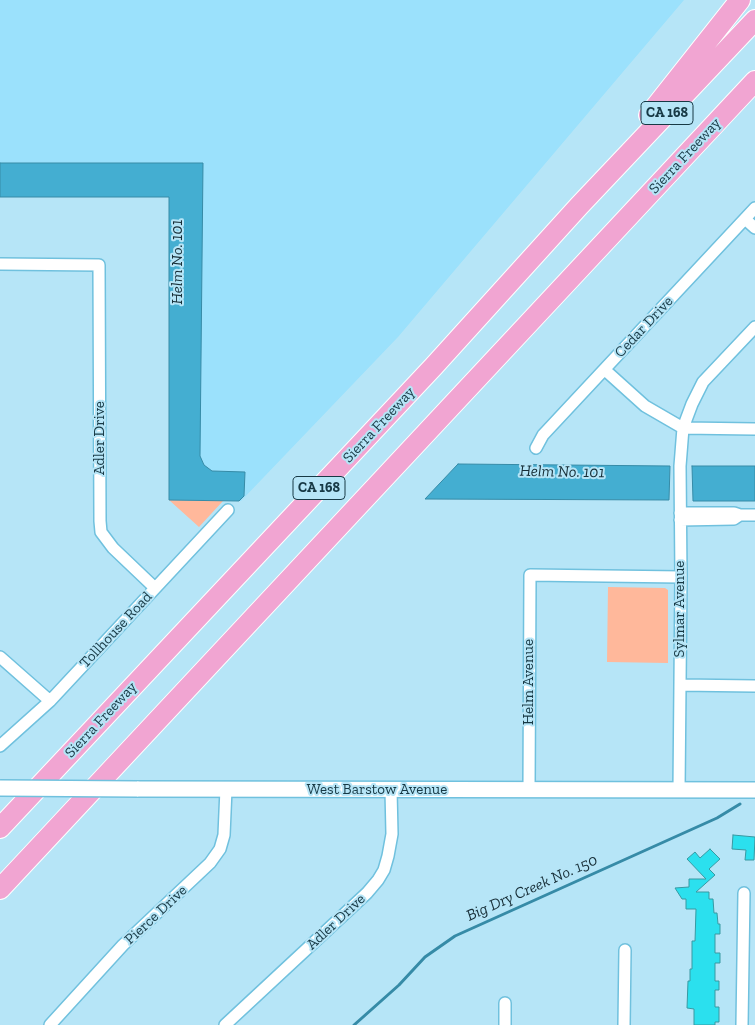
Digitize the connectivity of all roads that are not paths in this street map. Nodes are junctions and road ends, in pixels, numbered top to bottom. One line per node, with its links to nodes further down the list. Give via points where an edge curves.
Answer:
1 (740, 0): 4 (highway)
2 (755, 20): 4 (highway, Sierra Freeway / CA 168)
3 (755, 82): 32 (highway, Sierra Freeway / CA 168)
4 (579, 206): 31 (highway, Sierra Freeway / CA 168, via 434,366)
5 (755, 208): 6 (street, Cedar Drive)
6 (745, 219): 7 (street); 10 (street, Cedar Drive)
7 (755, 228)
8 (0, 264): 18 (street, Adler Drive, via 99,265 101,532)
9 (755, 327): 11 (street, Sylmar Avenue, via 703,382)
10 (604, 370): 11 (street, via 645,406); 13 (street, Cedar Drive, via 543,435)
11 (683, 428): 12 (street); 15 (street, Sylmar Avenue)
12 (755, 429)
13 (536, 448)
14 (228, 510): 18 (street, Tollhouse Road)
15 (680, 516): 16 (street, via 734,513); 17 (street, Sylmar Avenue)
16 (755, 516)
17 (681, 577): 21 (street, Sylmar Avenue); 28 (street, Helm Avenue, via 530,575)
18 (155, 588): 23 (street, Tollhouse Road)
19 (0, 657): 23 (street)
20 (755, 679): 21 (street)
21 (680, 682): 22 (street); 29 (street, Sylmar Avenue)
22 (755, 686)
23 (50, 701): 24 (street, Tollhouse Road)
24 (0, 746)
25 (0, 788): 26 (main road, West Barstow Avenue, bridge)
26 (226, 789): 27 (main road, West Barstow Avenue); 36 (street, Pierce Drive, via 224,835 220,849 210,863 123,945)
27 (392, 790): 28 (main road, West Barstow Avenue); 37 (street, Adler Drive, via 392,834 384,870 378,880)
28 (529, 790): 29 (main road, West Barstow Avenue)
29 (679, 790): 30 (main road, West Barstow Avenue)
30 (755, 790)
31 (0, 828)
32 (0, 889)
33 (744, 893): 40 (street)
34 (625, 950): 39 (street)
35 (505, 1004): 38 (street)
36 (50, 1025)
37 (225, 1025)
38 (505, 1025)
39 (624, 1025)
40 (742, 1025)

